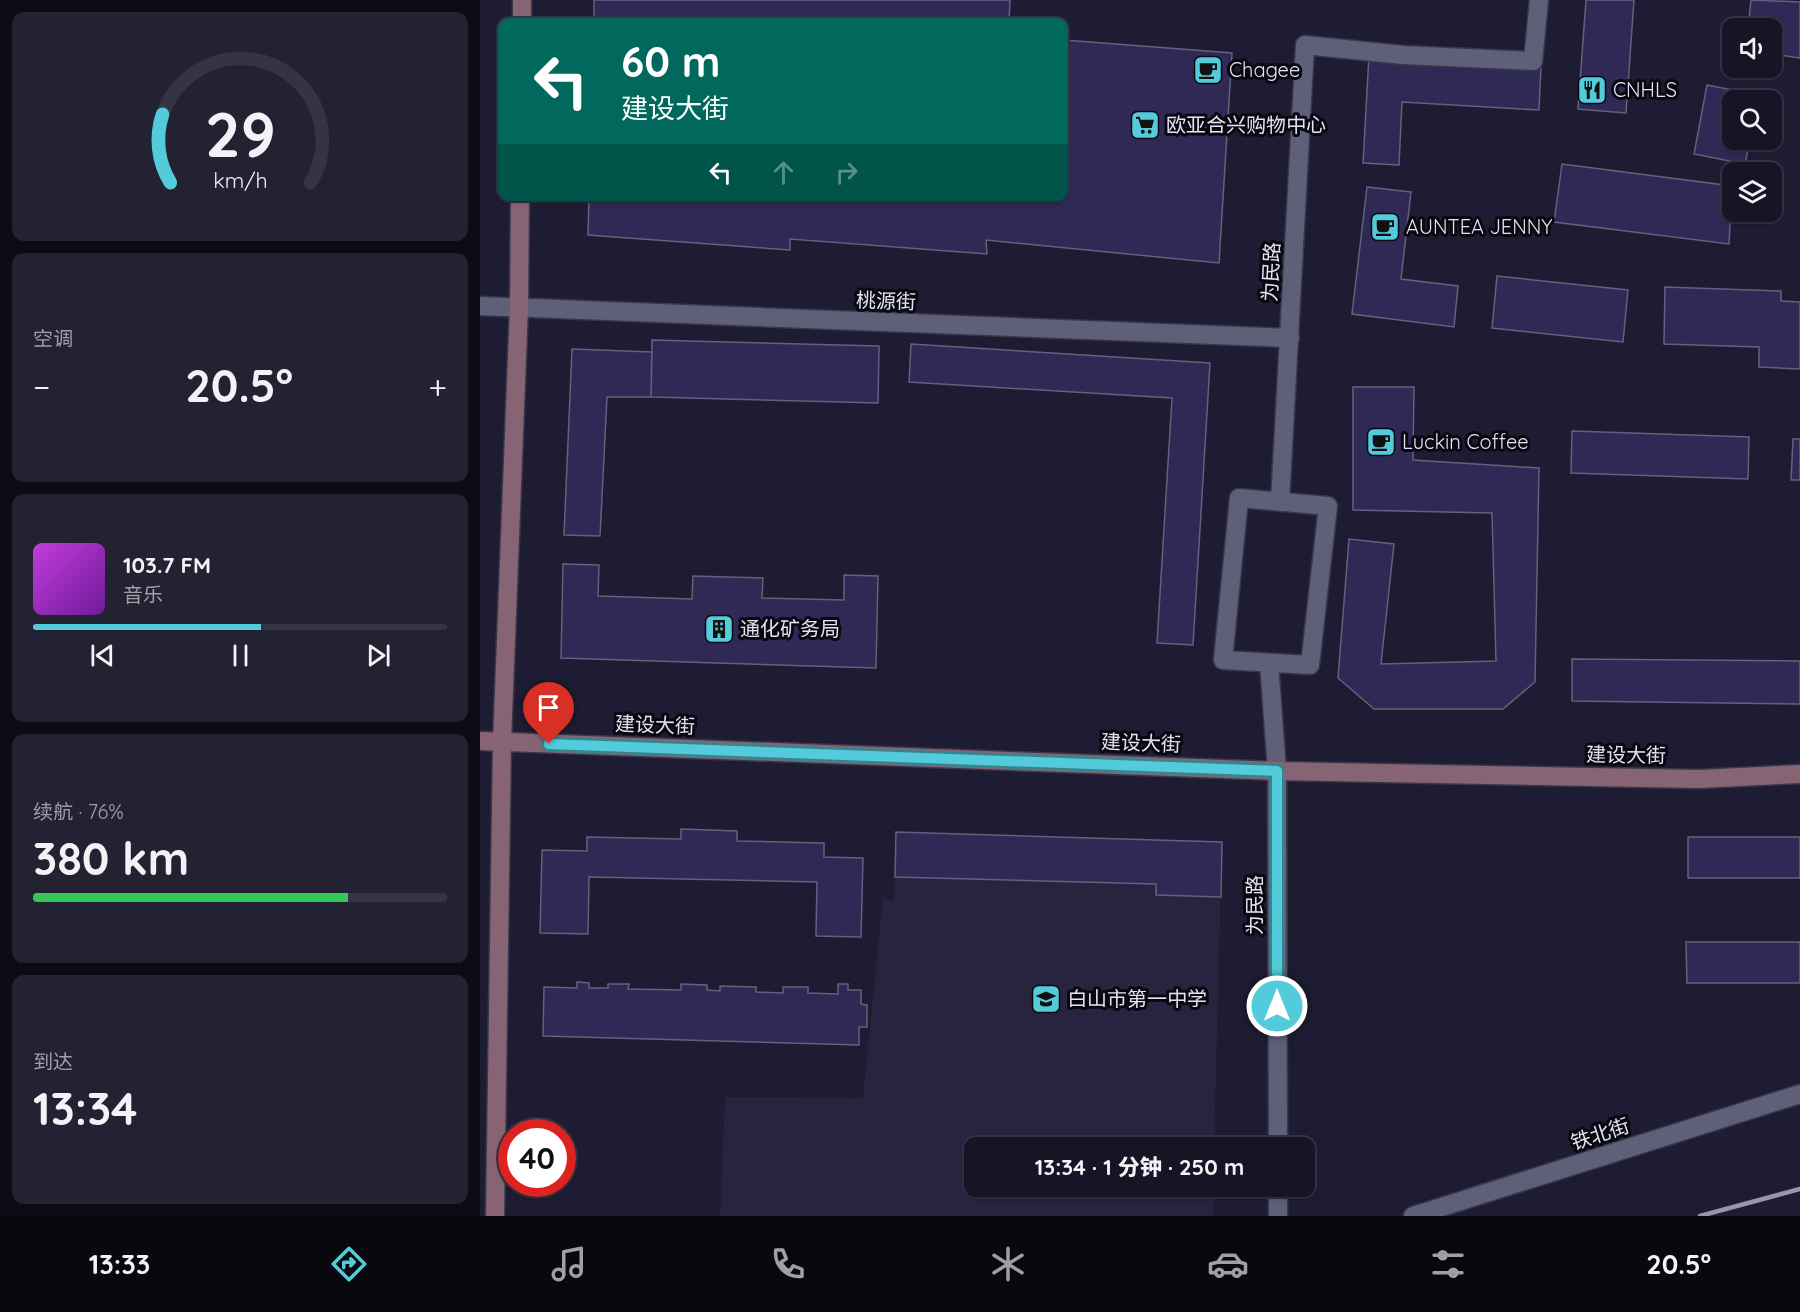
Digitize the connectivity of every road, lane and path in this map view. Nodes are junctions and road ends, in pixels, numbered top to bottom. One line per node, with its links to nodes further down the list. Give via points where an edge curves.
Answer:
1 (522, 0): 3 (main road)
2 (1539, 0): 7 (street, 为民路, via 1533,61 1403,55 1305,45)
3 (522, 18)
4 (520, 201): 6 (main road)
5 (480, 306): 6 (street, 桃源街)
6 (519, 306): 7 (street, 桃源街); 11 (main road)
7 (1290, 338): 8 (street, 为民路)
8 (1280, 502): 9 (street, via 1329,507 1310,665); 9 (street, via 1239,498 1223,660)
9 (1269, 663): 12 (street, 为民路)
10 (480, 741): 11 (main road, 建设大街)
11 (502, 742): 12 (main road, 建设大街); 17 (main road)
12 (1277, 771): 13 (main road, 建设大街, via 1699,779); 15 (street, 为民路)
13 (1800, 774)
14 (1800, 1094): 19 (street, 铁北街)
15 (1278, 1137)
16 (1278, 1197): 18 (street)
17 (495, 1216)
18 (1278, 1216)
19 (1413, 1216)

